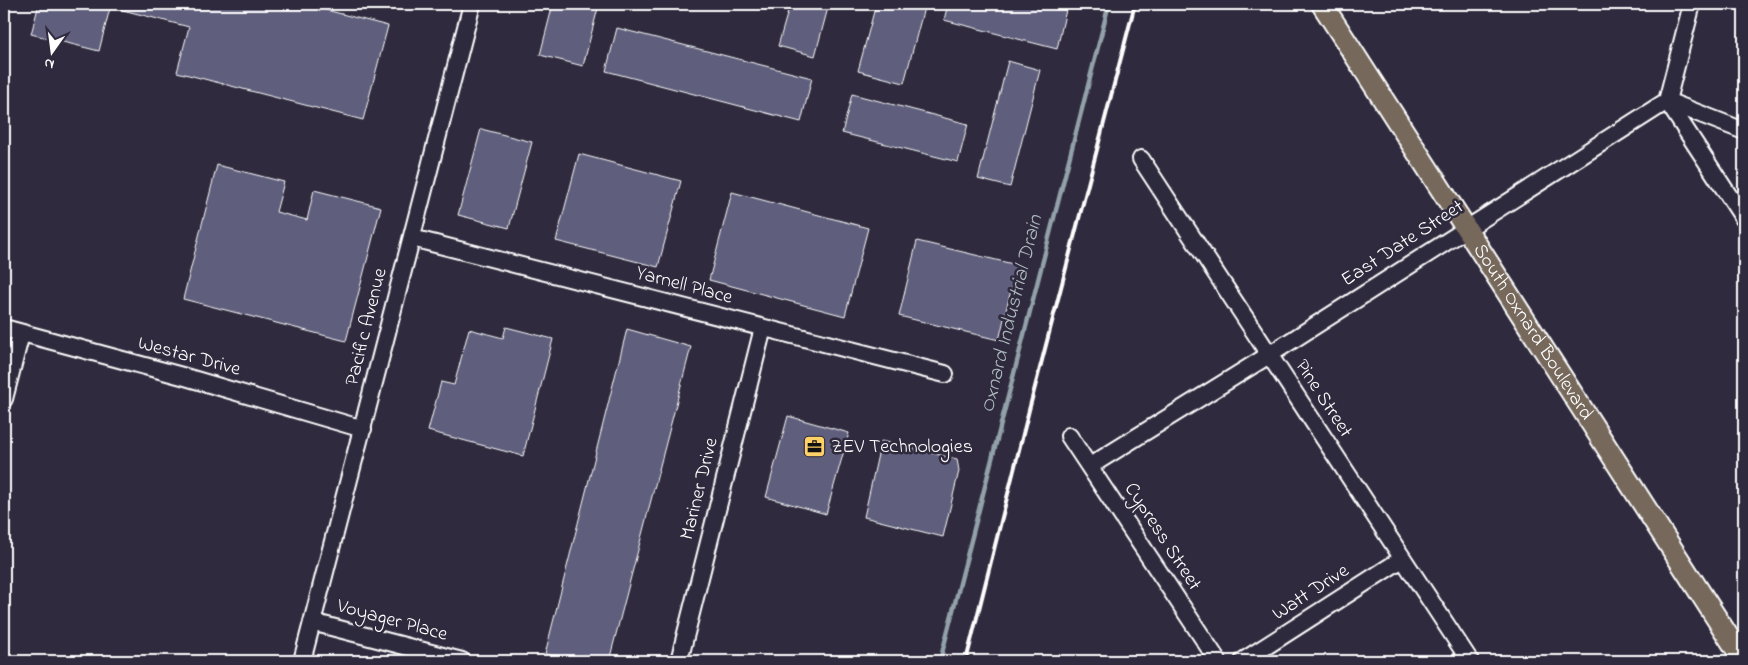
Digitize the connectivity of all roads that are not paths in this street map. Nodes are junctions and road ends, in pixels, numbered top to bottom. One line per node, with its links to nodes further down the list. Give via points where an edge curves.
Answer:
1 (472, 4): 9 (street, Pacific Avenue)
2 (1322, 4): 8 (main road, South Oxnard Boulevard)
3 (1692, 4): 4 (street)
4 (1667, 101): 5 (street); 7 (street); 8 (street, East Date Street)
5 (1744, 131)
6 (1141, 159): 13 (street, Pine Street)
7 (1744, 219)
8 (1466, 229): 13 (street, East Date Street); 27 (main road, South Oxnard Boulevard)
9 (412, 238): 11 (street, Yarnell Place); 16 (street, Pacific Avenue)
10 (4, 328): 12 (street, Westar Drive)
11 (763, 328): 14 (street, Yarnell Place); 23 (street, Mariner Drive)
12 (21, 334): 15 (street); 16 (street, Westar Drive)
13 (1269, 355): 18 (street, East Date Street); 19 (street, Pine Street)
14 (945, 374)
15 (4, 399)
16 (363, 428): 20 (street, Pacific Avenue)
17 (1069, 436): 18 (street, Cypress Street)
18 (1090, 466): 24 (street, Cypress Street)
19 (1402, 559): 25 (street, Watt Drive); 26 (street, Pine Street)
20 (312, 622): 21 (street, Pacific Avenue); 22 (street, Voyager Place)
21 (302, 661)
22 (462, 661)
23 (679, 661)
24 (1218, 661)
25 (1243, 661)
26 (1470, 661)
27 (1744, 661)

